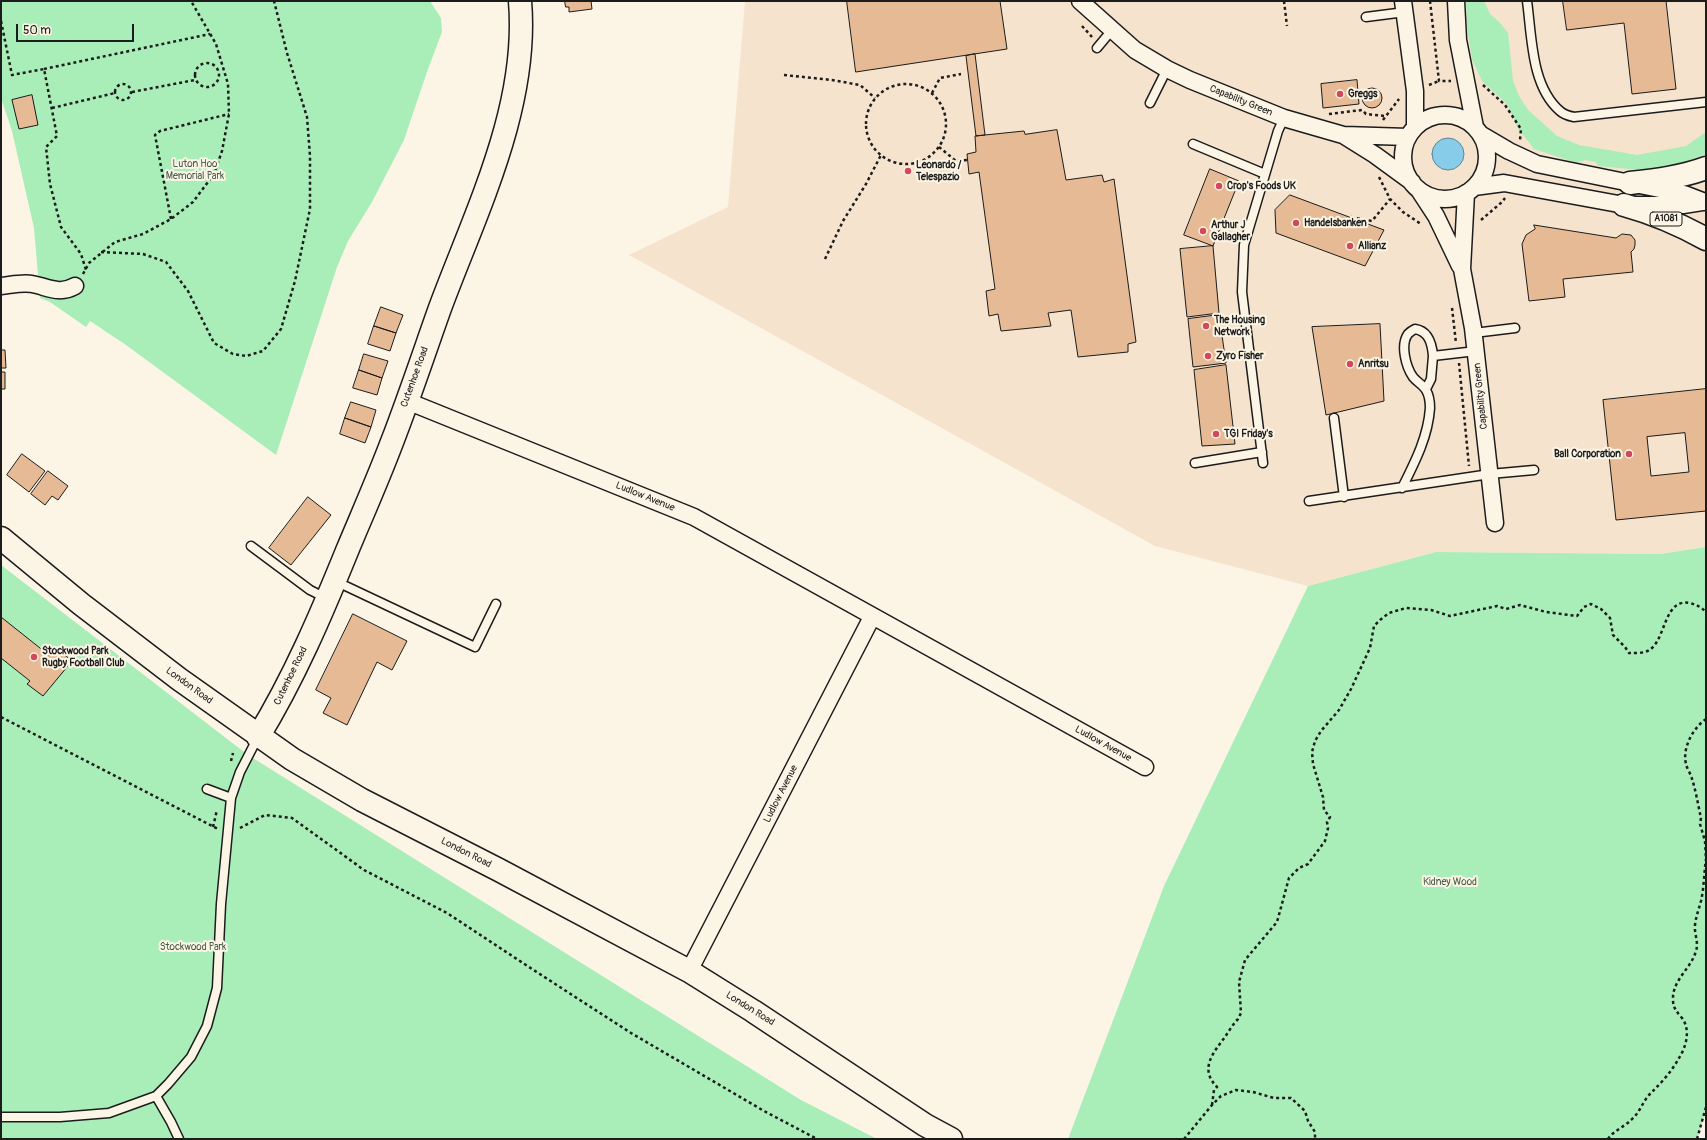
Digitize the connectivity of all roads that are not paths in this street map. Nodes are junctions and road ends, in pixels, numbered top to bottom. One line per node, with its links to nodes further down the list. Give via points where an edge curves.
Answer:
1 (520, 1): 33 (main road, Cutenhoe Road, via 521,52 509,114 492,173)
2 (1080, 1): 7 (street, Capability Green)
3 (1456, 1): 13 (street, via 1458,40)
4 (1527, 1): 10 (lane, via 1537,72 1542,88 1561,112 1574,117)
5 (1404, 6): 6 (lane); 14 (street, via 1415,91)
6 (1366, 17)
7 (1112, 30): 8 (lane); 9 (street, Capability Green, via 1135,50)
8 (1098, 46)
9 (1167, 69): 11 (lane); 12 (street, Capability Green)
10 (1706, 102)
11 (1150, 103)
12 (1284, 118): 15 (street, Capability Green); 18 (lane)
13 (1477, 130): 14 (street, via 1464,119 1438,115 1426,119); 19 (street, via 1509,151 1537,164); 21 (street, via 1486,147 1486,162 1482,175)
14 (1412, 132): 15 (street, via 1378,136); 20 (street, via 1404,148 1403,160 1406,172)
15 (1343, 135): 20 (street, Capability Green)
16 (1193, 144): 18 (lane)
17 (1706, 168): 19 (main road)
18 (1265, 174): 35 (lane, via 1244,245 1242,292)
19 (1630, 183): 22 (street, via 1684,194)
20 (1416, 186): 21 (street, via 1438,198 1448,198); 25 (street, via 1436,216)
21 (1470, 190): 23 (street, via 1504,182); 25 (street)
22 (1705, 202): 23 (street, via 1683,205)
23 (1624, 205): 24 (main road, A1081, via 1654,214)
24 (1706, 239)
25 (1462, 269): 29 (street, Capability Green)
26 (1, 286): 27 (street, via 32,284 50,290 69,289)
27 (75, 286)
28 (1515, 328): 29 (lane)
29 (1474, 333): 30 (street, Capability Green)
30 (1476, 351): 31 (lane); 39 (street, Capability Green)
31 (1434, 356): 32 (lane, via 1431,379); 32 (lane, via 1432,346 1423,330 1415,328 1408,333 1405,351 1408,367 1414,378)
32 (1426, 390): 40 (lane, via 1430,407 1426,431)
33 (407, 401): 46 (main road, Cutenhoe Road); 48 (street, Ludlow Avenue, via 694,517)
34 (1334, 418): 41 (lane)
35 (1262, 452): 36 (lane); 37 (lane)
36 (1195, 463)
37 (1263, 463)
38 (1534, 470): 39 (lane)
39 (1490, 474): 40 (lane); 43 (street, Capability Green)
40 (1402, 488): 41 (lane)
41 (1344, 497): 42 (lane)
42 (1309, 501)
43 (1495, 524)
44 (1, 538): 49 (main road, London Road, via 81,604)
45 (251, 546): 46 (lane, via 310,590)
46 (331, 590): 47 (lane, via 475,648); 49 (main road, Cutenhoe Road, via 279,702)
47 (496, 604)
48 (872, 617): 50 (street, Ludlow Avenue); 53 (street, Ludlow Avenue)
49 (258, 737): 52 (lane, via 240,772); 53 (main road, London Road, via 362,800)
50 (1145, 768)
51 (207, 789): 52 (lane)
52 (231, 798): 54 (lane, via 221,904 217,988 207,1026 191,1057)
53 (689, 971): 57 (main road, London Road, via 925,1125)
54 (156, 1096): 55 (lane, via 109,1113); 56 (lane)
55 (1, 1117)
56 (179, 1139)
57 (951, 1139)

